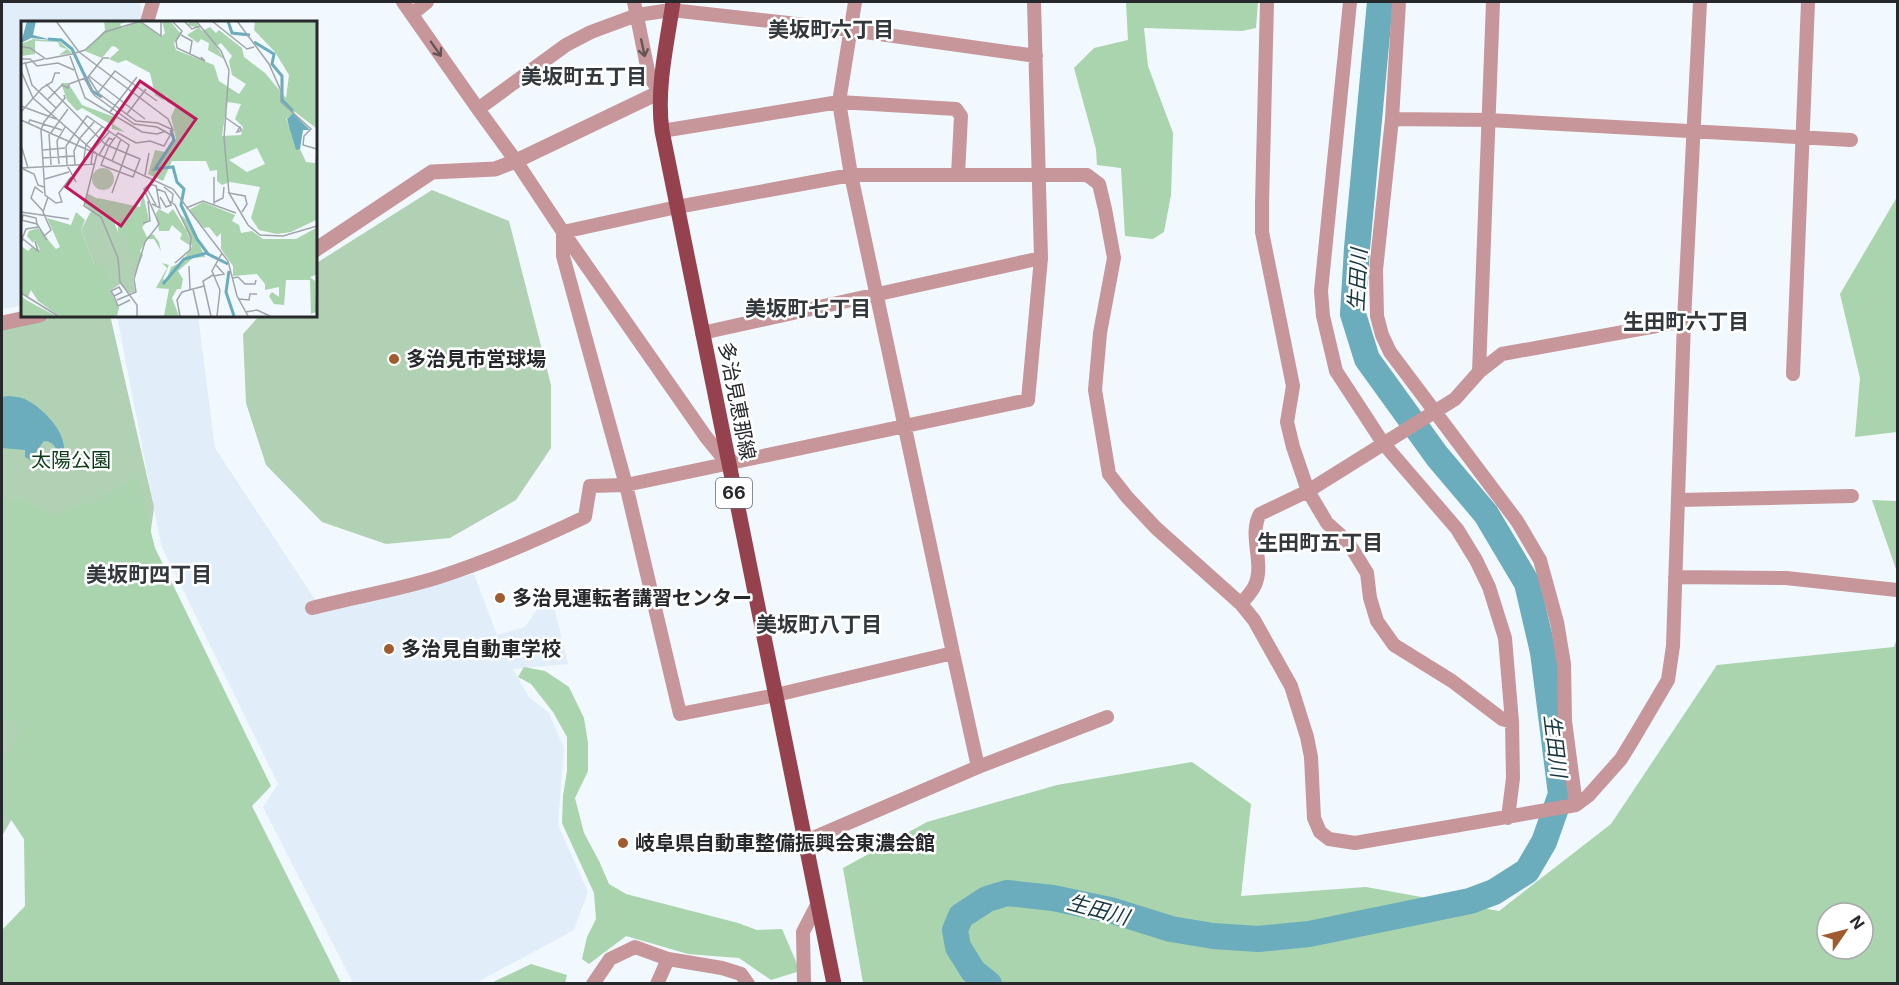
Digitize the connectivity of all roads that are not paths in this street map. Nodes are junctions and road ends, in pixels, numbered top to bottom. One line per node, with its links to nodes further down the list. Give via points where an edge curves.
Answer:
1 (153, 2): 15 (street)
2 (403, 2): 14 (street)
3 (427, 2): 14 (street)
4 (855, 2): 16 (street)
5 (1034, 2): 17 (street)
6 (1267, 2): 47 (street, via 1263,232 1293,386 1287,422)
7 (1350, 2): 44 (street, via 1321,291 1336,372)
8 (1399, 2): 21 (street)
9 (1493, 2): 22 (street)
10 (1700, 2): 24 (street)
11 (1808, 2): 25 (street)
12 (672, 6): 13 (street); 16 (street); 18 (main road, 多治見恵那線 / 66)
13 (635, 8): 18 (street, one-way to 18, via 649,76); 20 (street, via 566,45)
14 (412, 14): 20 (street, one-way to 20)
15 (147, 21)
16 (851, 30): 17 (street); 19 (street)
17 (1036, 56): 30 (street)
18 (660, 92): 23 (main road, 多治見恵那線 / 66); 27 (street)
19 (839, 102): 23 (street); 28 (street); 29 (street, via 956,109 961,116)
20 (478, 109): 27 (street)
21 (1392, 119): 22 (street); 42 (street, via 1376,270 1377,316 1390,352)
22 (1488, 120): 24 (street); 40 (street)
23 (662, 131): 31 (main road, 多治見恵那線 / 66)
24 (1693, 131): 25 (street); 37 (street)
25 (1802, 137): 26 (street); 41 (street)
26 (1851, 140)
27 (516, 161): 32 (street); 33 (street, via 495,169 432,172)
28 (851, 175): 29 (street); 31 (street); 35 (street)
29 (958, 175): 30 (street)
30 (1039, 176): 34 (street); 52 (street, via 1088,175 1099,184 1105,209 1114,258 1100,333 1095,390 1109,474 1156,528)
31 (677, 207): 32 (street); 39 (main road, 多治見恵那線 / 66)
32 (563, 232): 45 (street); 46 (street, via 562,256)
33 (316, 249)
34 (1041, 258): 35 (street); 43 (street, via 1028,400)
35 (877, 296): 39 (street); 43 (street)
36 (35, 316): 38 (street)
37 (1684, 321): 40 (street, via 1502,354); 49 (street)
38 (2, 323)
39 (702, 333): 45 (main road, 多治見恵那線 / 66)
40 (1479, 372): 42 (street, via 1455,399)
41 (1793, 374)
42 (1436, 411): 44 (street); 59 (street, via 1517,521 1540,560 1564,664 1565,721)
43 (905, 425): 45 (street); 54 (street)
44 (1383, 443): 47 (street); 57 (street, via 1457,530 1489,587 1505,638)
45 (728, 464): 46 (street); 55 (main road, 多治見恵那線 / 66)
46 (626, 485): 53 (street, via 590,486 585,517 481,563 437,578); 55 (street, via 680,714)
47 (1308, 491): 52 (street, via 1260,514 1256,522 1257,579); 57 (street, via 1367,573 1377,621 1394,645)
48 (1852, 496): 49 (street)
49 (1679, 500): 50 (street)
50 (1675, 577): 51 (street, via 1786,578); 59 (street, via 1668,680 1621,759)
51 (1897, 590)
52 (1241, 604): 60 (street, via 1291,686 1307,736 1314,818 1320,832 1329,839 1355,843)
53 (312, 608)
54 (953, 653): 55 (street); 58 (street)
55 (776, 695): 61 (main road, 多治見恵那線 / 66)
56 (1107, 717): 58 (street)
57 (1512, 722): 60 (street, via 1513,778)
58 (978, 767): 61 (street)
59 (1576, 805): 60 (street)
60 (1508, 818)
61 (806, 841): 62 (main road, 多治見恵那線 / 66)
62 (818, 905): 67 (street, via 803,932); 68 (main road, 多治見恵那線 / 66)
63 (668, 959): 64 (street, via 722,968 741,974); 65 (street, via 635,947 610,959); 66 (street)
64 (746, 983)
65 (593, 984)
66 (657, 984)
67 (804, 984)
68 (834, 984)

